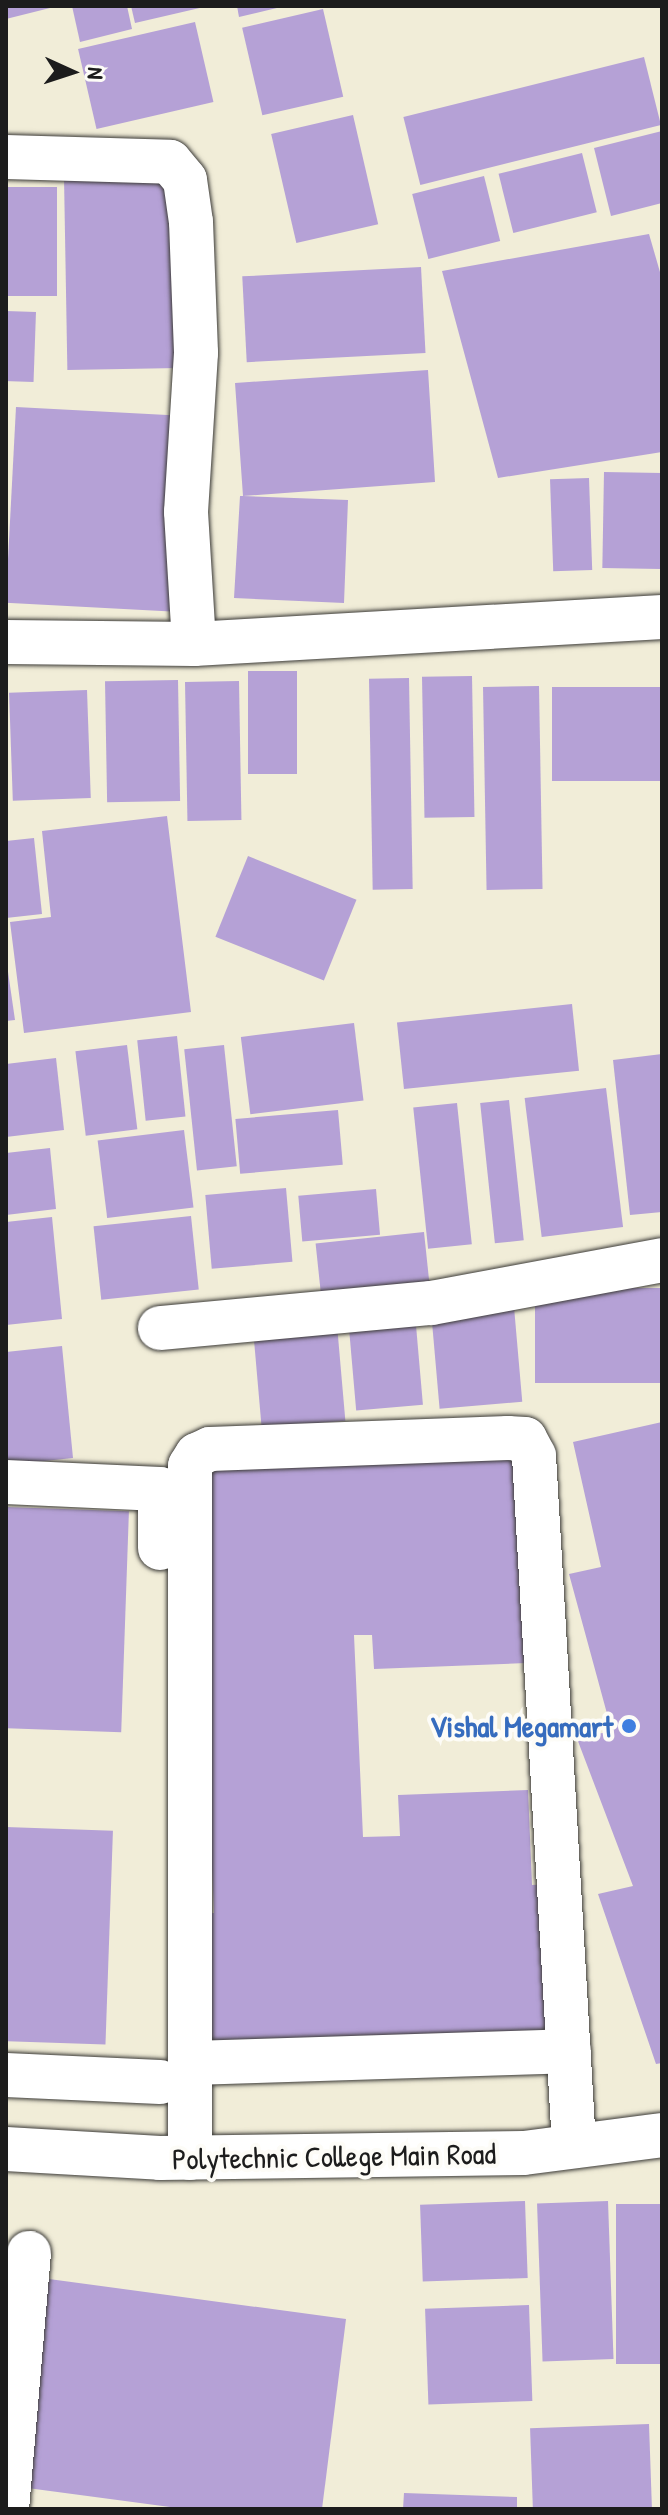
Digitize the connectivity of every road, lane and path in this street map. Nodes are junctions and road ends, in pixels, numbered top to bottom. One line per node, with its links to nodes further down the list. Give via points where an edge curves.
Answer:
1 (6, 157): 4 (street, via 170,162 185,180 196,353 186,512)
2 (662, 617): 4 (street)
3 (6, 642): 4 (street)
4 (194, 644)
5 (662, 1260): 6 (street, via 431,1303)
6 (160, 1328)
7 (6, 1482): 9 (street, via 160,1489)
8 (569, 2051): 9 (street); 9 (street, via 534,1456 525,1439 210,1449 190,1466); 12 (street)
9 (175, 2072): 10 (street); 14 (street)
10 (6, 2075)
11 (662, 2135): 12 (street, Polytechnic College Main Road)
12 (574, 2146): 14 (street, Polytechnic College Main Road, via 524,2153)
13 (6, 2149): 14 (street, Polytechnic College Main Road)
14 (175, 2158)
15 (29, 2253): 16 (street)
16 (7, 2509)

